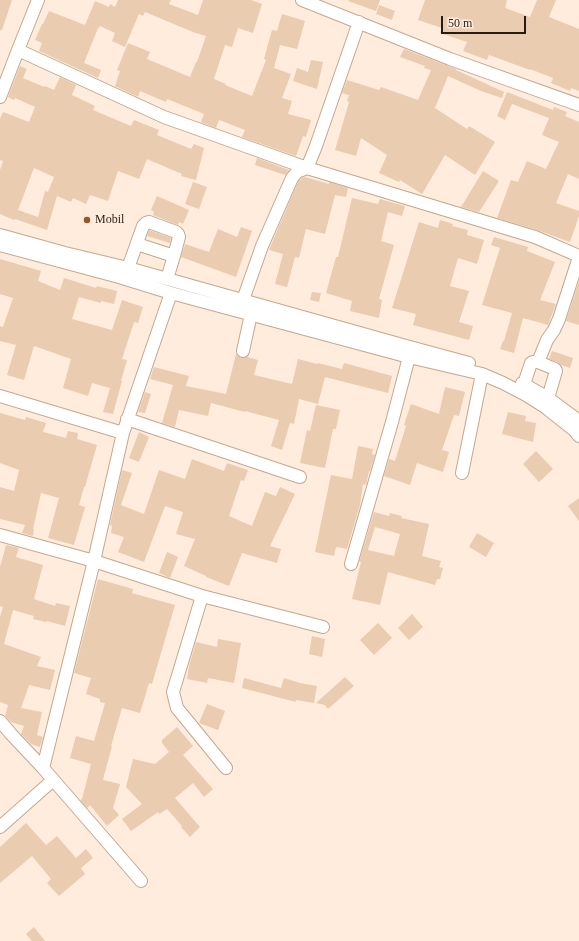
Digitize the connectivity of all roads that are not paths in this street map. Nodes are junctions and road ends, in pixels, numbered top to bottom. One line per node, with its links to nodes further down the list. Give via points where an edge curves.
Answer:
1 (38, 0): 4 (street)
2 (302, 0): 3 (street)
3 (359, 22): 6 (street, via 450,59); 7 (street)
4 (18, 50): 5 (street); 7 (street, via 164,117)
5 (0, 97)
6 (579, 105)
7 (307, 168): 12 (street, via 535,237); 16 (street, via 297,172 292,178 262,246)
8 (0, 235): 13 (street)
9 (137, 244): 11 (street); 11 (street, via 144,226 149,222 178,234); 13 (street)
10 (0, 245): 15 (street)
11 (174, 256): 14 (street)
12 (579, 256): 20 (street, via 559,319)
13 (128, 268): 14 (street)
14 (167, 279): 16 (street)
15 (171, 293): 17 (street); 25 (street)
16 (244, 300): 22 (street, via 483,367)
17 (251, 314): 18 (street); 19 (street)
18 (243, 351)
19 (409, 357): 21 (street); 33 (street)
20 (538, 362): 22 (street, via 531,363); 24 (street, via 556,370)
21 (482, 374): 28 (street, via 526,395); 29 (street)
22 (524, 384): 24 (street)
23 (0, 396): 27 (street)
24 (548, 398): 26 (street)
25 (127, 419): 27 (street); 30 (street)
26 (579, 421)
27 (123, 432): 32 (street)
28 (579, 436)
29 (462, 473)
30 (300, 477)
31 (0, 535): 32 (street)
32 (94, 561): 34 (street); 37 (street)
33 (351, 564)
34 (202, 596): 35 (street); 38 (street, via 173,692 177,708)
35 (323, 628)
36 (0, 721): 37 (street)
37 (43, 768): 39 (street)
38 (226, 768)
39 (53, 780): 40 (street); 41 (street)
40 (0, 827)
41 (141, 881)

